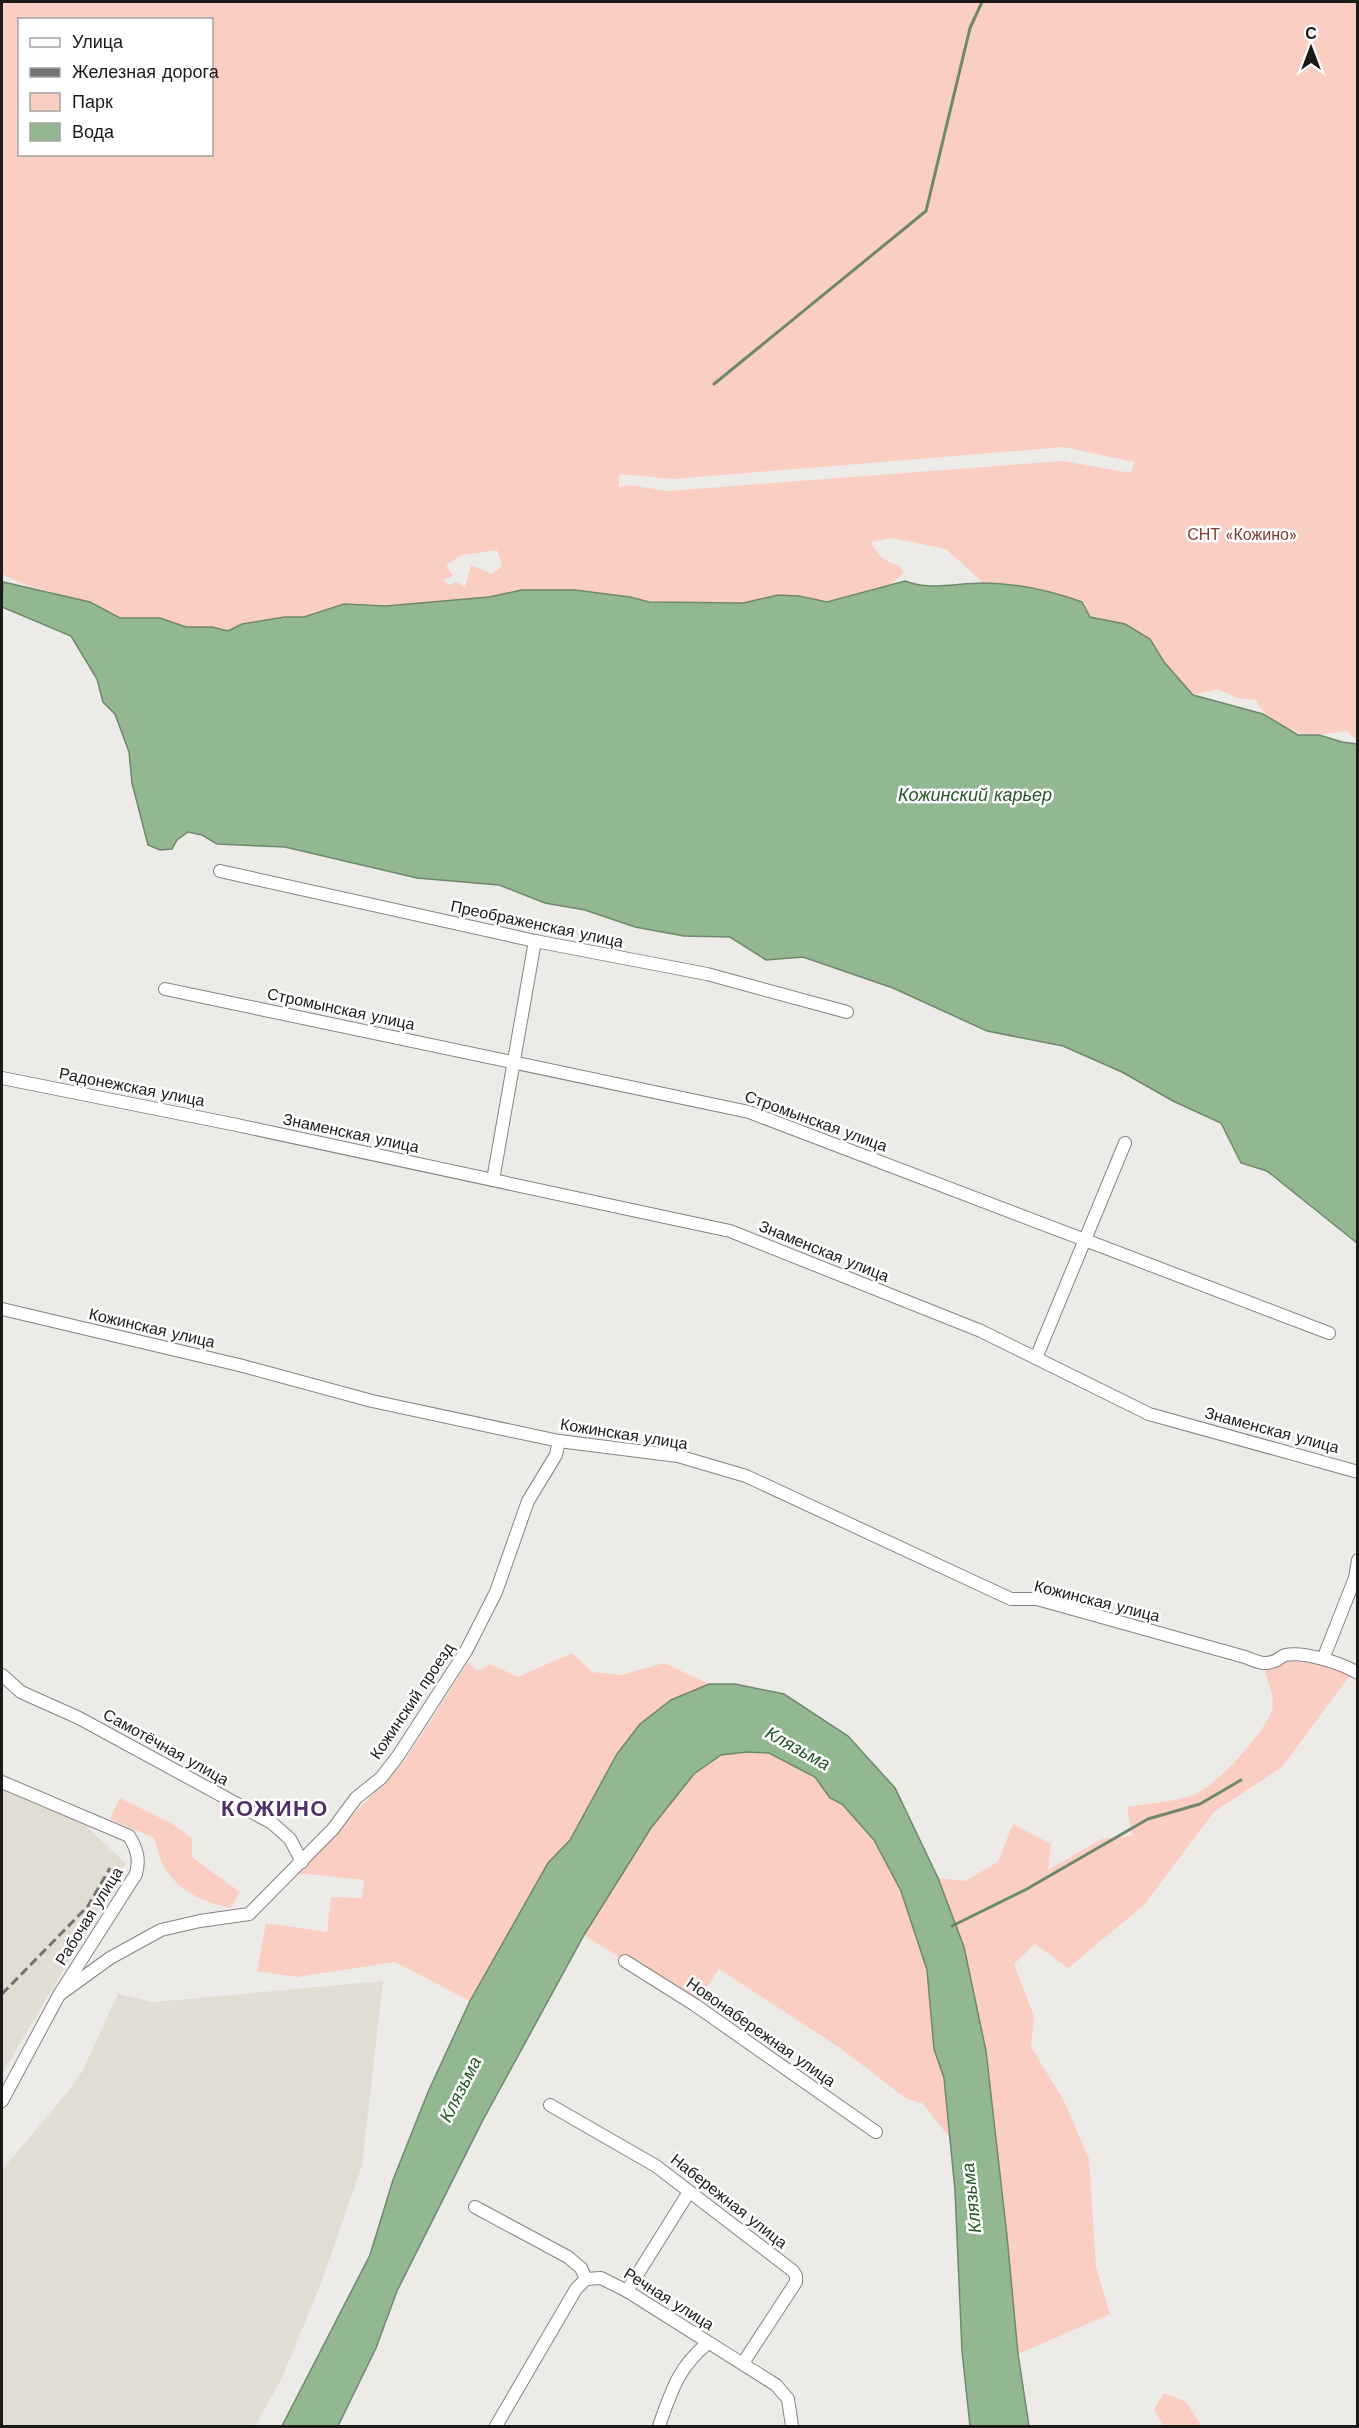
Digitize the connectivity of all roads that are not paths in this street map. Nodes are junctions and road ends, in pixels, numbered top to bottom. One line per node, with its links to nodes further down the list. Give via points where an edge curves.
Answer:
1 (220, 872): 2 (street, Преображенская улица)
2 (535, 941): 4 (street, Преображенская улица, via 707,974); 5 (street)
3 (165, 989): 5 (street, Стромынская улица)
4 (847, 1012)
5 (515, 1063): 9 (street); 10 (street, Стромынская улица, via 749,1112)
6 (2, 1078): 7 (street, Радонежская улица)
7 (256, 1130): 9 (street, Знаменская улица)
8 (1125, 1143): 10 (street)
9 (493, 1180): 13 (street, Знаменская улица, via 730,1231 981,1331)
10 (1086, 1240): 12 (street, Стромынская улица); 13 (street)
11 (2, 1309): 14 (street, Кожинская улица, via 372,1401)
12 (1329, 1333)
13 (1036, 1358): 15 (street, Знаменская улица, via 1149,1414)
14 (559, 1441): 17 (street, Кожинская улица, via 678,1456 746,1476 1011,1599 1037,1599 1261,1664 1284,1655); 21 (street, Кожинский проезд, via 556,1455 528,1501 496,1592 466,1651 381,1778 356,1798)
15 (1358, 1472)
16 (1358, 1560): 17 (street, via 1355,1578)
17 (1323, 1659): 18 (street, Кожинская улица)
18 (1358, 1673)
19 (2, 1676): 21 (street, Самотёчная улица, via 21,1692 79,1718 272,1823 290,1839)
20 (2, 1782): 23 (street, Рабочая улица, via 129,1836 138,1850 136,1874)
21 (302, 1862): 23 (street, Кожинский проезд, via 249,1914 161,1930 111,1958)
22 (625, 1961): 26 (street, Новонабережная улица, via 695,2005)
23 (59, 1995): 24 (street, Рабочая улица)
24 (2, 2101)
25 (550, 2105): 27 (street, Набережная улица, via 656,2166)
26 (876, 2132)
27 (689, 2192): 30 (street); 32 (street, Набережная улица, via 796,2276 796,2282)
28 (475, 2207): 29 (street, via 568,2257 581,2268)
29 (586, 2279): 30 (street, Речная улица, via 602,2278); 34 (street, via 576,2289)
30 (627, 2291): 31 (street, Речная улица)
31 (708, 2343): 32 (street, Речная улица); 35 (street, via 686,2364 676,2381)
32 (743, 2363): 33 (street, Речная улица, via 776,2385 788,2399)
33 (791, 2426)
34 (496, 2427)
35 (659, 2427)

